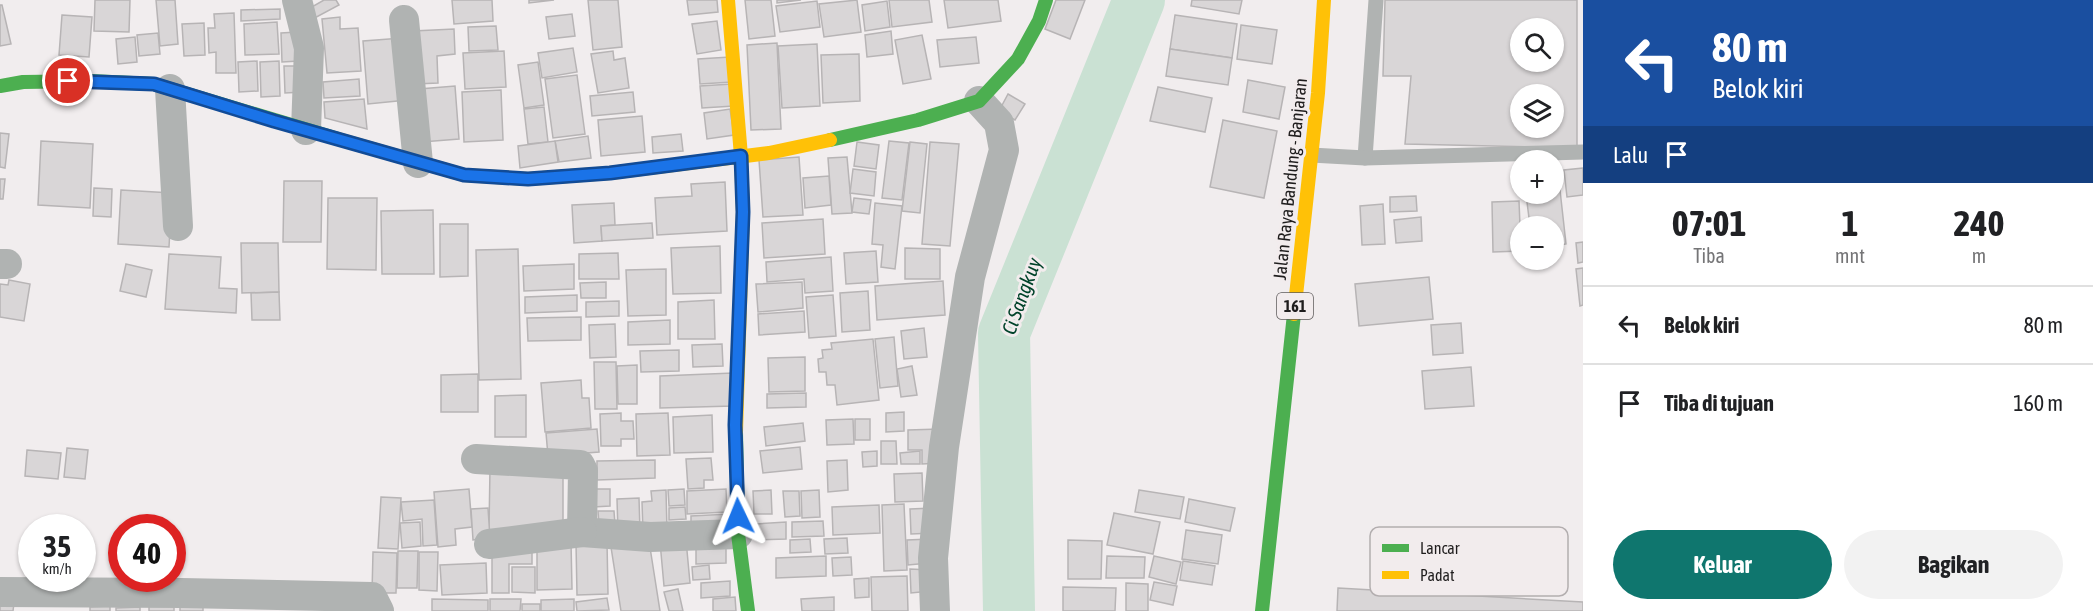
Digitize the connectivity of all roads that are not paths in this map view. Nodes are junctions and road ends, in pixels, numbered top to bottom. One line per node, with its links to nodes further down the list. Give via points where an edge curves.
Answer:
1 (297, 0): 10 (street, via 309,48)
2 (728, 0): 13 (street)
3 (1046, 0): 9 (street, via 1018,59)
4 (1324, 0): 12 (street, Jalan Raya Bandung - Banjaran / 161)
5 (1376, 0): 14 (lane)
6 (404, 20): 15 (street)
7 (0, 86): 8 (street, via 91,81)
8 (170, 88): 10 (street); 16 (street)
9 (979, 100): 13 (street, via 918,120); 24 (street, via 999,123 1004,150 968,288 944,447 933,558)
10 (306, 130): 15 (street)
11 (1583, 152): 14 (lane)
12 (1311, 155): 14 (lane); 25 (street, Jalan Raya Bandung - Banjaran / 161)
13 (741, 156): 15 (street, via 528,179 464,175); 19 (street, via 743,212 735,425)
14 (1365, 158)
15 (418, 163)
16 (178, 226)
17 (476, 459): 18 (street, via 580,465)
18 (582, 532): 19 (street, via 650,537); 20 (street)
19 (738, 534): 23 (street)
20 (489, 544)
21 (0, 592): 22 (street, via 372,597)
22 (379, 611)
23 (748, 611)
24 (935, 611)
25 (1262, 611)

